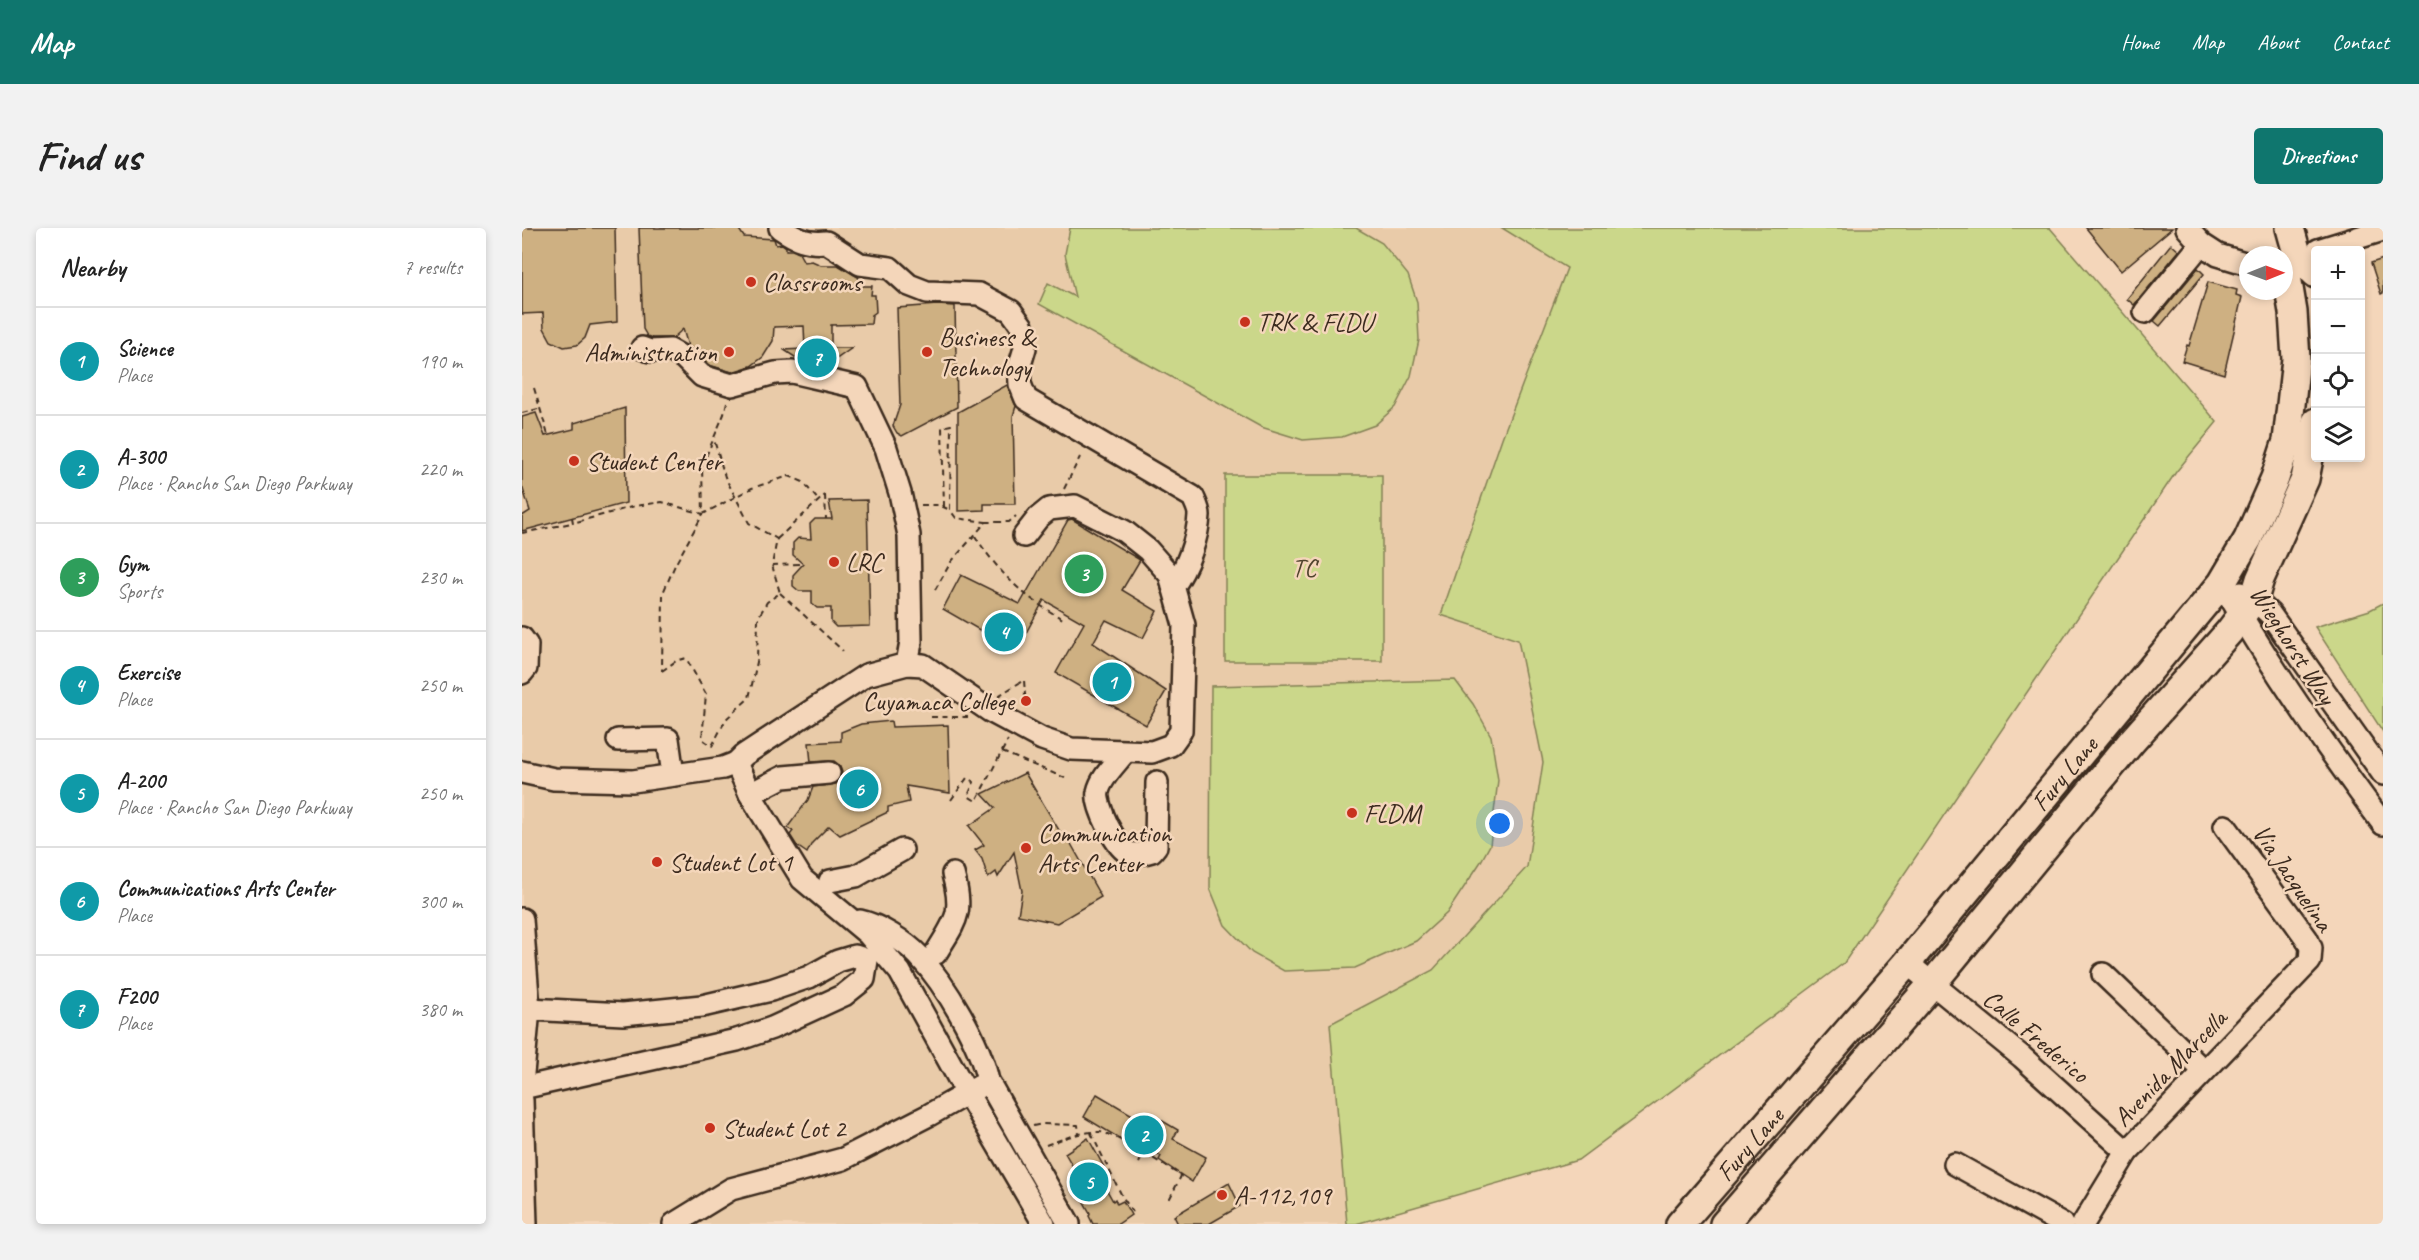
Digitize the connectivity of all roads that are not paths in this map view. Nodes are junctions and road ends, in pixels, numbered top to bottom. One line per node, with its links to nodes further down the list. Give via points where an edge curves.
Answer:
1 (780, 228): 13 (street, via 809,244 826,242 860,264 890,268 909,285 927,292 979,294 1011,311 1022,326 1024,348 1019,368 1026,399 1193,497 1199,513 1193,544)
2 (2187, 228): 5 (street)
3 (2290, 228): 6 (main road)
4 (2383, 230): 6 (street)
5 (2201, 244): 7 (street); 8 (street)
6 (2306, 259): 12 (main road, Fury Lane, via 2287,276 2296,358 2287,441 2248,539)
7 (2239, 261)
8 (2145, 312)
9 (642, 348): 16 (street, via 670,350 702,376 732,385 792,372 858,387 886,448 909,535)
10 (2311, 448): 14 (main road, Fury Lane, via 2305,479)
11 (1024, 536): 13 (street, via 1049,509 1075,506 1124,531 1148,550 1170,575)
12 (2222, 584): 14 (street, Wieghorst Way); 36 (main road, Fury Lane)
13 (1173, 587): 19 (street, via 1184,625 1181,731 1171,745 1152,752)
14 (2248, 608): 23 (street, Wieghorst Way, via 2270,614); 27 (street, Wieghorst Way, via 2344,772); 38 (main road, Fury Lane, via 2132,741)
15 (522, 638): 17 (street, via 527,645 526,668)
16 (908, 664): 19 (street, via 923,665 983,706 1071,749); 20 (street, via 866,675)
17 (522, 673)
18 (618, 740): 24 (street, via 668,739)
19 (1125, 752): 25 (street, via 1097,793 1098,806 1118,845 1127,853 1152,852 1156,846)
20 (736, 763): 24 (street); 26 (street)
21 (522, 772): 24 (street, via 555,779 633,781)
22 (829, 773): 26 (street, via 783,777)
23 (2383, 774)
24 (673, 776)
25 (1157, 782)
26 (750, 794): 33 (street, via 802,879)
27 (2383, 824)
28 (2225, 826): 35 (street, Via Jacquelina, via 2307,939)
29 (902, 850): 31 (street, via 856,876)
30 (953, 874): 34 (street, via 959,895 958,918)
31 (830, 881)
32 (522, 919): 39 (street)
33 (852, 920): 41 (street, via 870,923 918,954 956,1009 984,1060); 43 (street, via 900,972)
34 (936, 953)
35 (2310, 961): 40 (street, Avenida Marcella)
36 (1907, 963): 38 (street, Calle Frederico); 52 (main road, Fury Lane)
37 (2103, 974): 40 (street)
38 (1932, 984): 46 (street, Calle Frederico, via 2022,1057); 53 (main road, Fury Lane)
39 (529, 1009): 42 (street); 42 (street, via 623,1014 702,1006 771,990 847,958 867,960 864,979 844,995 763,1031)
40 (2203, 1070): 46 (street, Avenida Marcella)
41 (988, 1081): 43 (street); 45 (street)
42 (522, 1086)
43 (968, 1093): 45 (street, via 984,1097); 49 (street, via 843,1159 731,1189); 50 (street)
44 (522, 1100): 48 (street)
45 (1021, 1127): 51 (street)
46 (2127, 1152): 55 (street, Avenida Marcella)
47 (1955, 1164): 54 (street)
48 (526, 1224)
49 (674, 1224)
50 (1044, 1224)
51 (1069, 1224)
52 (1680, 1224)
53 (1724, 1224)
54 (2063, 1224)
55 (2083, 1224)

